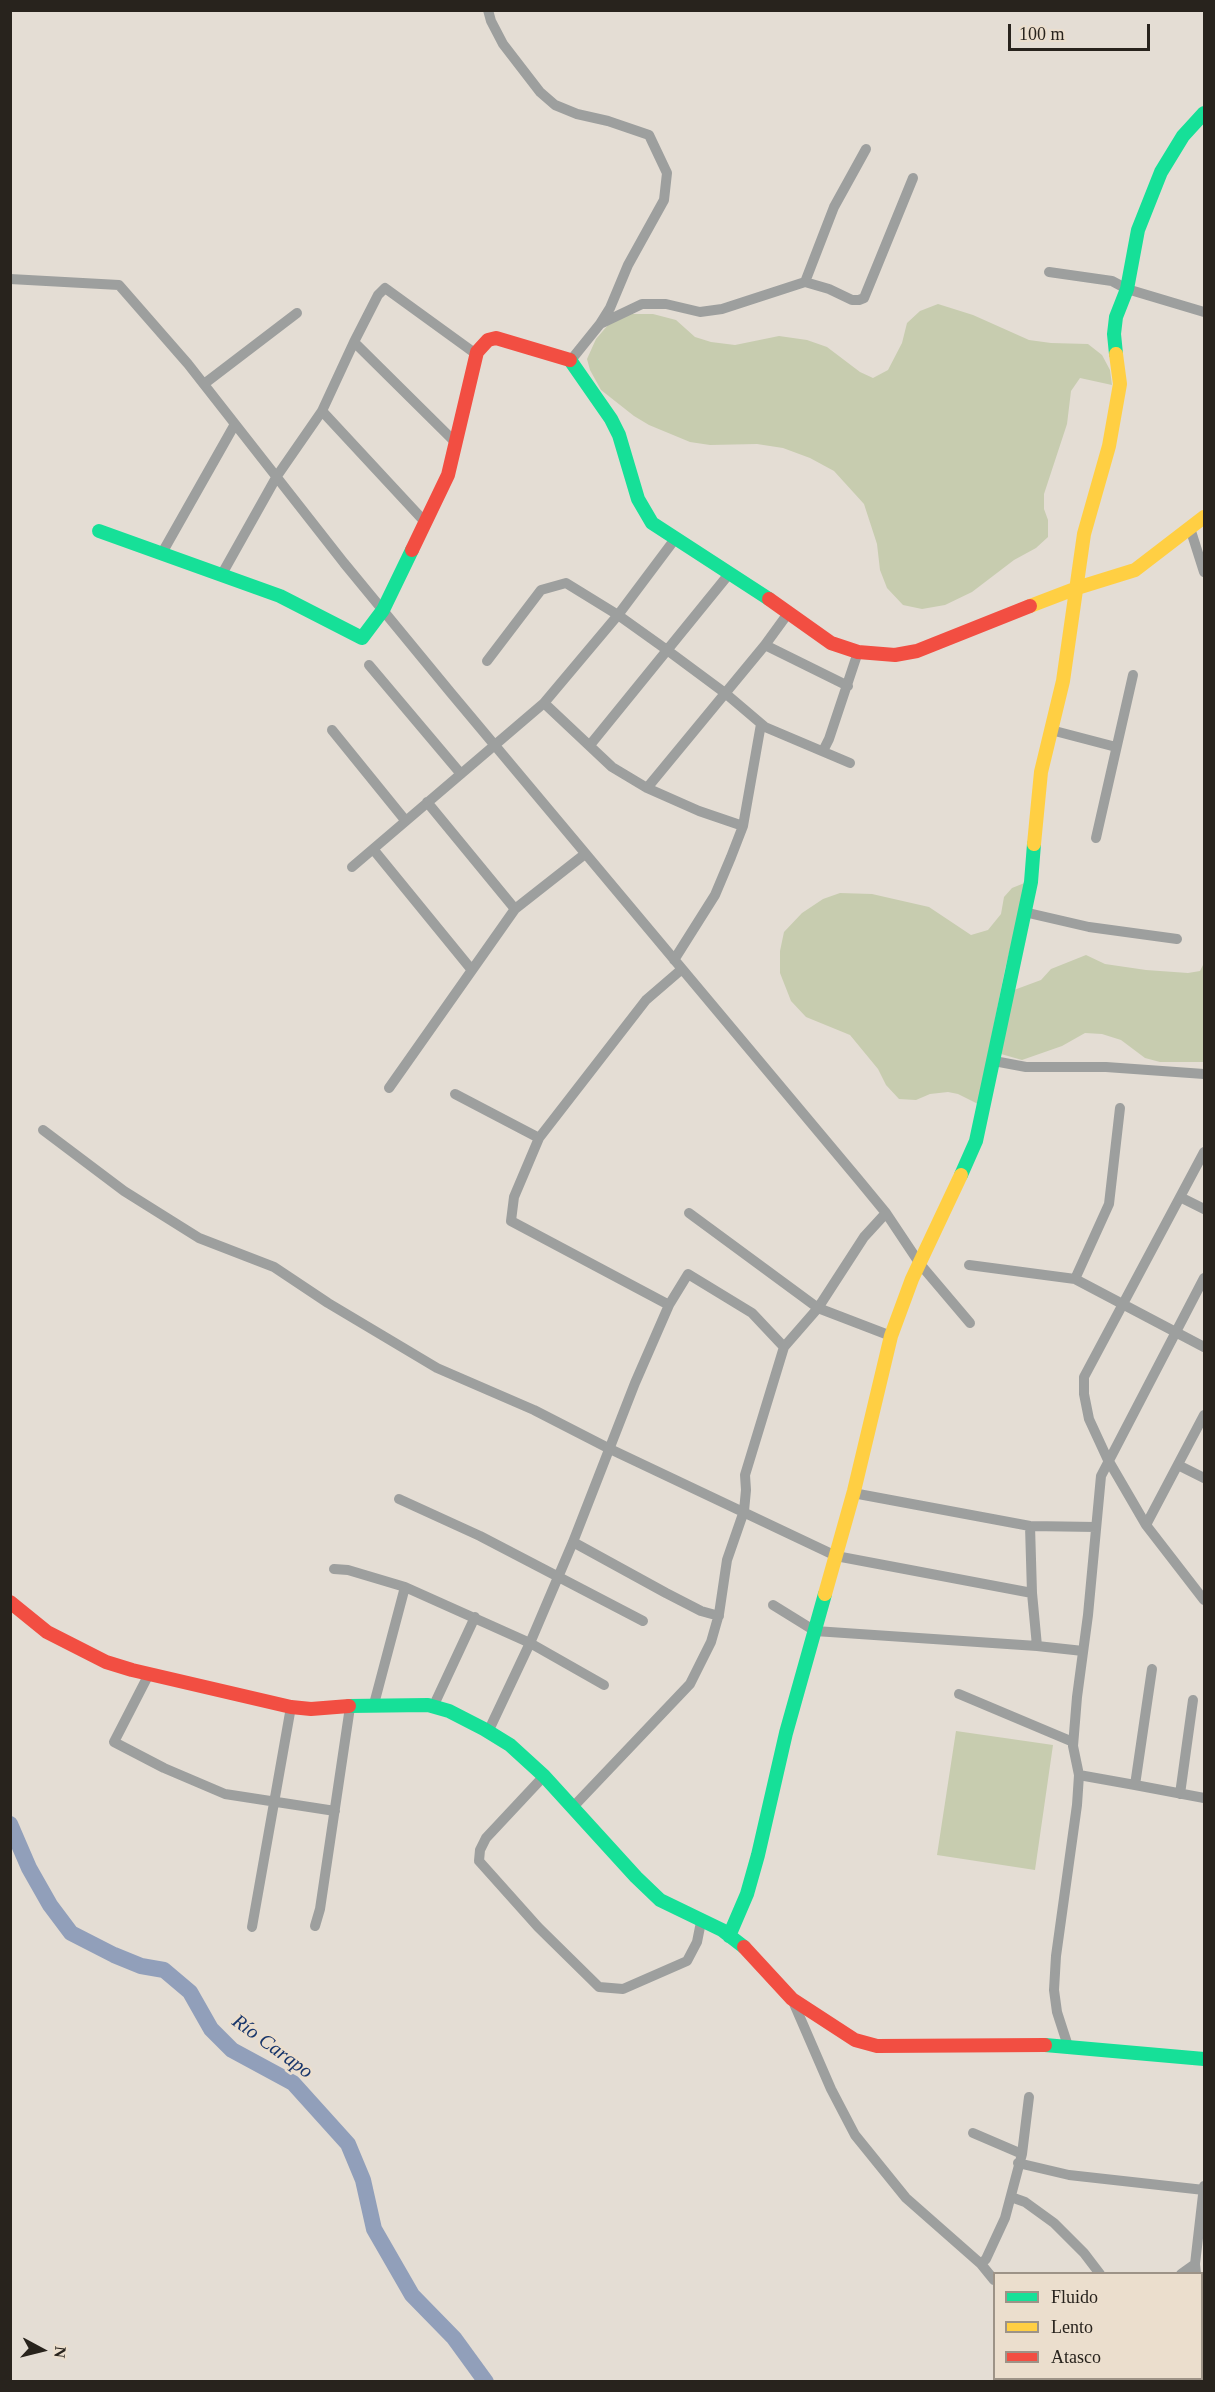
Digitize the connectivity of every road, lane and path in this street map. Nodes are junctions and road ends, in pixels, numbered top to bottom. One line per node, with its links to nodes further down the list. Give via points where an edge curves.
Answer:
1 (488, 10): 11 (street, via 503,44 540,92 555,105 577,114 649,135 667,173 664,200)
2 (1204, 113): 8 (street, via 1161,172 1138,230)
3 (866, 149): 7 (street, via 834,207)
4 (913, 178): 7 (street, via 864,298 852,300)
5 (1049, 272): 8 (street, via 1112,281)
6 (10, 279): 15 (street, via 119,285)
7 (805, 282): 11 (street, via 722,309 700,312 666,304 642,304)
8 (1127, 289): 9 (street); 29 (street, via 1114,334 1120,384 1109,446 1084,534)
9 (1204, 312)
10 (297, 313): 15 (street)
11 (600, 324): 14 (street)
12 (354, 342): 13 (street, via 378,295 386,288); 16 (street); 18 (street)
13 (476, 354): 14 (street, via 488,340 496,338); 18 (street)
14 (571, 360): 24 (street, via 611,419 643,509 652,523)
15 (204, 384): 17 (street)
16 (322, 411): 19 (street); 21 (street)
17 (235, 424): 19 (street); 25 (street)
18 (456, 443): 21 (street, via 448,475)
19 (277, 477): 28 (street); 30 (street)
20 (1204, 517): 22 (street)
21 (425, 522): 30 (street)
22 (1190, 528): 26 (street); 29 (street, via 1135,570)
23 (99, 531): 25 (street)
24 (675, 539): 27 (street); 32 (street)
25 (162, 553): 28 (street)
26 (1204, 572)
27 (729, 573): 31 (street); 34 (street)
28 (222, 574): 30 (street, via 280,596 362,638)
29 (1077, 588): 35 (street, via 917,651 895,655); 44 (street)
30 (383, 610): 45 (street)
31 (789, 612): 33 (street); 35 (street, via 831,643)
32 (618, 615): 34 (street); 36 (street, via 566,583 541,590); 41 (street)
33 (765, 645): 39 (street); 40 (street)
34 (667, 650): 40 (street); 46 (street)
35 (858, 652): 39 (street)
36 (488, 661)
37 (369, 665): 50 (street)
38 (1132, 675): 47 (street)
39 (848, 686): 48 (street)
40 (725, 693): 42 (street); 51 (street)
41 (544, 703): 45 (street); 46 (street)
42 (761, 724): 48 (street); 54 (street)
43 (332, 730): 53 (street)
44 (1051, 730): 47 (street); 60 (street, via 1041,772 1031,882)
45 (495, 745): 50 (street); 57 (street)
46 (590, 745): 51 (street, via 612,766)
47 (1116, 747): 55 (street)
48 (823, 752): 49 (street)
49 (850, 763)
50 (461, 774): 52 (street)
51 (647, 788): 54 (street)
52 (427, 802): 53 (street); 59 (street)
53 (405, 820): 56 (street)
54 (743, 826): 62 (street, via 715,895)
55 (1096, 838)
56 (373, 849): 58 (street); 63 (street)
57 (585, 854): 59 (street); 62 (street)
58 (352, 867)
59 (515, 909): 63 (street)
60 (1024, 912): 61 (street, via 1089,927); 65 (street)
61 (1178, 939)
62 (674, 960): 64 (street)
63 (471, 969): 67 (street)
64 (682, 969): 71 (street, via 646,1000); 76 (street)
65 (994, 1061): 66 (street, via 1026,1067 1106,1067); 77 (street, via 976,1141)
66 (1204, 1074)
67 (389, 1088)
68 (455, 1094): 71 (street)
69 (1120, 1108): 80 (street, via 1108,1204)
70 (43, 1130): 90 (street, via 124,1191 200,1238 274,1267 437,1368 534,1410)
71 (539, 1138): 81 (street, via 514,1197 511,1221)
72 (1204, 1152): 73 (street)
73 (1180, 1197): 74 (street); 82 (street)
74 (1204, 1209)
75 (689, 1213): 83 (street)
76 (886, 1213): 77 (street); 83 (street, via 864,1237)
77 (920, 1264): 84 (street); 86 (street)
78 (969, 1265): 80 (street)
79 (1204, 1278): 85 (street)
80 (1075, 1279): 82 (street)
81 (669, 1305): 87 (street, via 688,1274 752,1313); 90 (street)
82 (1124, 1305): 85 (street); 91 (street, via 1084,1377 1089,1419)
83 (818, 1308): 86 (street); 87 (street)
84 (970, 1323)
85 (1178, 1332): 88 (street); 91 (street)
86 (891, 1336): 94 (street)
87 (784, 1347): 96 (street, via 745,1476)
88 (1204, 1347)
89 (1204, 1415): 92 (street)
90 (610, 1449): 96 (street); 100 (street)
91 (1109, 1462): 97 (street); 99 (street, via 1101,1476)
92 (1178, 1465): 93 (street); 97 (street)
93 (1204, 1478)
94 (853, 1493): 98 (street); 101 (street)
95 (399, 1499): 103 (street)
96 (744, 1511): 101 (street); 109 (street, via 727,1560)
97 (1146, 1525): 106 (street)
98 (1030, 1526): 99 (street); 105 (street)
99 (1096, 1527): 115 (street)
100 (573, 1542): 103 (street); 109 (street, via 701,1611)
101 (837, 1556): 105 (street); 112 (street)
102 (334, 1569): 104 (street)
103 (558, 1577): 111 (street); 113 (street)
104 (405, 1587): 110 (street); 121 (street)
105 (1032, 1593): 114 (street)
106 (1204, 1600)
107 (10, 1602): 117 (street, via 47,1632 77,1649)
108 (773, 1605): 112 (street)
109 (719, 1616): 133 (street, via 690,1684)
110 (475, 1617): 113 (street); 124 (street)
111 (643, 1621)
112 (815, 1631): 114 (street); 138 (street, via 758,1855)
113 (530, 1643): 118 (street); 125 (street)
114 (1037, 1646): 115 (street)
115 (1083, 1651): 126 (street)
116 (1152, 1669): 129 (street)
117 (149, 1674): 122 (street); 132 (street, via 114,1742 225,1794)
118 (604, 1684)
119 (959, 1694): 126 (street)
120 (1193, 1700): 130 (street)
121 (374, 1704): 123 (street); 124 (street)
122 (291, 1707): 123 (street); 132 (street)
123 (350, 1707): 134 (street)
124 (433, 1707): 125 (street)
125 (488, 1732): 128 (street, via 510,1745)
126 (1073, 1742): 127 (street)
127 (1079, 1775): 129 (street); 140 (street, via 1054,1990)
128 (544, 1776): 133 (street); 135 (street, via 486,1838 479,1861 598,1987 623,1989 687,1961)
129 (1135, 1785): 130 (street)
130 (1180, 1794): 131 (street)
131 (1204, 1798)
132 (273, 1802): 134 (street); 137 (street)
133 (573, 1807): 135 (street, via 660,1900)
134 (335, 1811): 136 (street)
135 (701, 1922): 138 (street)
136 (315, 1926)
137 (252, 1927)
138 (729, 1936): 139 (street, via 751,1952)
139 (792, 1999): 140 (street, via 855,2040 878,2046); 147 (street, via 855,2134 906,2198)
140 (1068, 2046): 141 (street)
141 (1204, 2059)
142 (1029, 2097): 144 (street)
143 (973, 2133): 144 (street)
144 (1020, 2159): 145 (street, via 1069,2175); 146 (street)
145 (1204, 2188): 148 (street)
146 (1011, 2197): 147 (street, via 997,2239); 149 (street, via 1054,2223)
147 (981, 2264): 150 (street)
148 (1196, 2269)
149 (1098, 2272)
150 (993, 2279)

